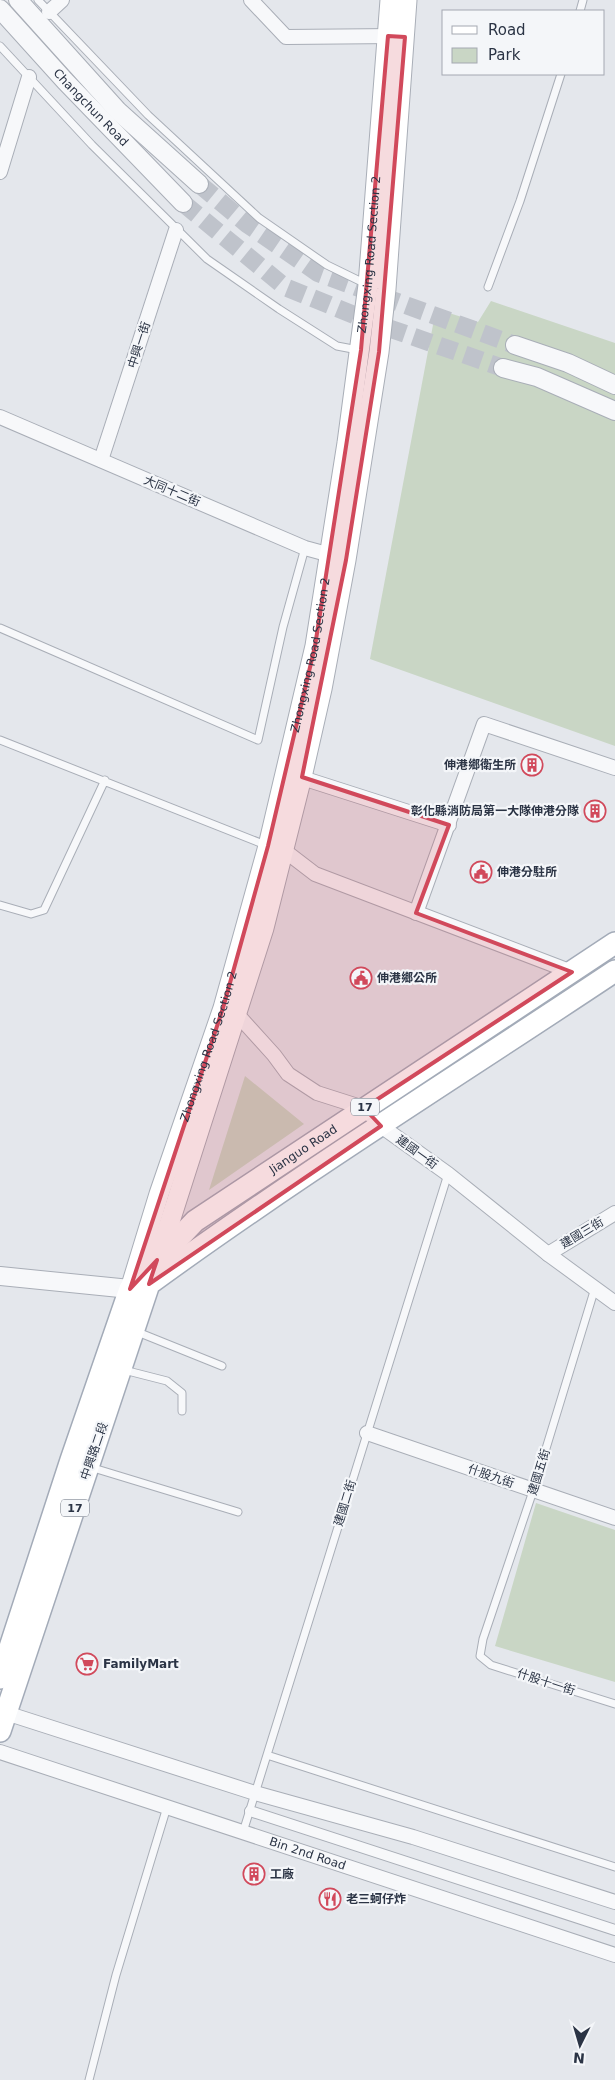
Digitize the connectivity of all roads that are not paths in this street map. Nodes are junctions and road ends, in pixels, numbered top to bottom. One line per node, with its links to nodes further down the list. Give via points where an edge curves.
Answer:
1 (18, 0): 14 (street, Changchun Road, via 118,110)
2 (38, 0): 8 (lane)
3 (62, 0): 8 (street)
4 (251, 0): 9 (street, via 286,37)
5 (390, 0): 9 (main road, Zhongxing Road Section 2)
6 (408, 0): 9 (main road, Zhongxing Road Section 2)
7 (0, 9): 15 (street, Changchun Road, via 64,81)
8 (49, 12): 17 (lane, via 148,115 259,218 327,265)
9 (397, 36): 17 (main road, Zhongxing Road Section 2)
10 (0, 46): 12 (lane)
11 (562, 75): 18 (lane)
12 (29, 77): 13 (street); 16 (lane)
13 (0, 172)
14 (199, 184)
15 (183, 203)
16 (176, 230): 20 (lane, via 207,259 337,346); 25 (street, 中興一街)
17 (377, 287): 20 (main road, Zhongxing Road Section 2)
18 (488, 287)
19 (515, 345): 22 (street, via 568,363)
20 (370, 351): 27 (main road, Zhongxing Road Section 2)
21 (503, 368): 23 (street, via 537,377)
22 (615, 385)
23 (615, 411)
24 (0, 417): 25 (street, 大同十二街)
25 (101, 460): 26 (street, 大同十二街)
26 (305, 548): 27 (street, 大同十二街); 28 (lane, via 283,627 258,740)
27 (338, 556): 31 (main road, Zhongxing Road Section 2, via 315,646)
28 (0, 628)
29 (0, 740): 32 (lane)
30 (615, 768): 33 (street, via 484,724)
31 (294, 775): 33 (street); 34 (main road, Zhongxing Road Section 2)
32 (105, 780): 34 (lane); 35 (lane, via 44,910 31,914)
33 (449, 825): 36 (street)
34 (276, 848): 36 (street, via 315,874); 40 (main road, Zhongxing Road Section 2)
35 (0, 905)
36 (416, 913): 39 (street)
37 (615, 943): 39 (main road, Jianguo Road / 17)
38 (615, 971): 42 (main road, Jianguo Road / 17)
39 (572, 972): 41 (main road, Jianguo Road / 17)
40 (229, 1010): 41 (street, 建國一街, via 274,1055 288,1074 318,1093); 46 (main road, Zhongxing Road Section 2); 48 (main road, Zhongxing Road Section 2, via 159,1194)
41 (364, 1108): 42 (street, 建國一街); 46 (main road, Jianguo Road / 17, via 195,1221)
42 (381, 1126): 43 (street, 建國一街); 48 (main road, Jianguo Road / 17)
43 (448, 1174): 45 (street, 建國一街); 55 (lane, 建國二街)
44 (615, 1213): 45 (street, 建國三街)
45 (548, 1254): 49 (street, 建國一街)
46 (158, 1260): 48 (main road, Jianguo Road / 17)
47 (0, 1276): 48 (street)
48 (140, 1286): 51 (main road, 中興路二段 / 17); 56 (main road, 中興路二段 / 17)
49 (595, 1288): 50 (street, 建國一街); 57 (lane, 建國五街)
50 (615, 1303)
51 (134, 1331): 52 (lane); 53 (main road, 中興路二段 / 17)
52 (222, 1366)
53 (121, 1369): 54 (lane, via 166,1381 182,1393); 56 (main road, 中興路二段 / 17)
54 (182, 1411)
55 (367, 1433): 57 (street, 什股九街); 65 (lane, 建國二街)
56 (80, 1463): 58 (lane); 61 (main road, 中興路二段 / 17); 63 (main road, 中興路二段 / 17)
57 (533, 1491): 59 (street, 什股九街); 60 (lane, 建國五街)
58 (238, 1512)
59 (615, 1518)
60 (480, 1656): 62 (lane, 什股十一街, via 491,1665)
61 (0, 1678)
62 (615, 1704)
63 (2, 1720): 66 (street)
64 (0, 1752): 67 (street, Bin 2nd Road)
65 (267, 1755): 66 (lane, 建國二街); 70 (lane)
66 (255, 1793): 68 (lane, 建國二街); 71 (street, via 413,1837)
67 (167, 1808): 69 (street, Bin 2nd Road); 74 (lane, via 116,1975)
68 (250, 1811): 69 (lane, 建國二街); 72 (street)
69 (243, 1832): 73 (street, Bin 2nd Road)
70 (615, 1867)
71 (615, 1902)
72 (615, 1930)
73 (615, 1955)
74 (89, 2080)

